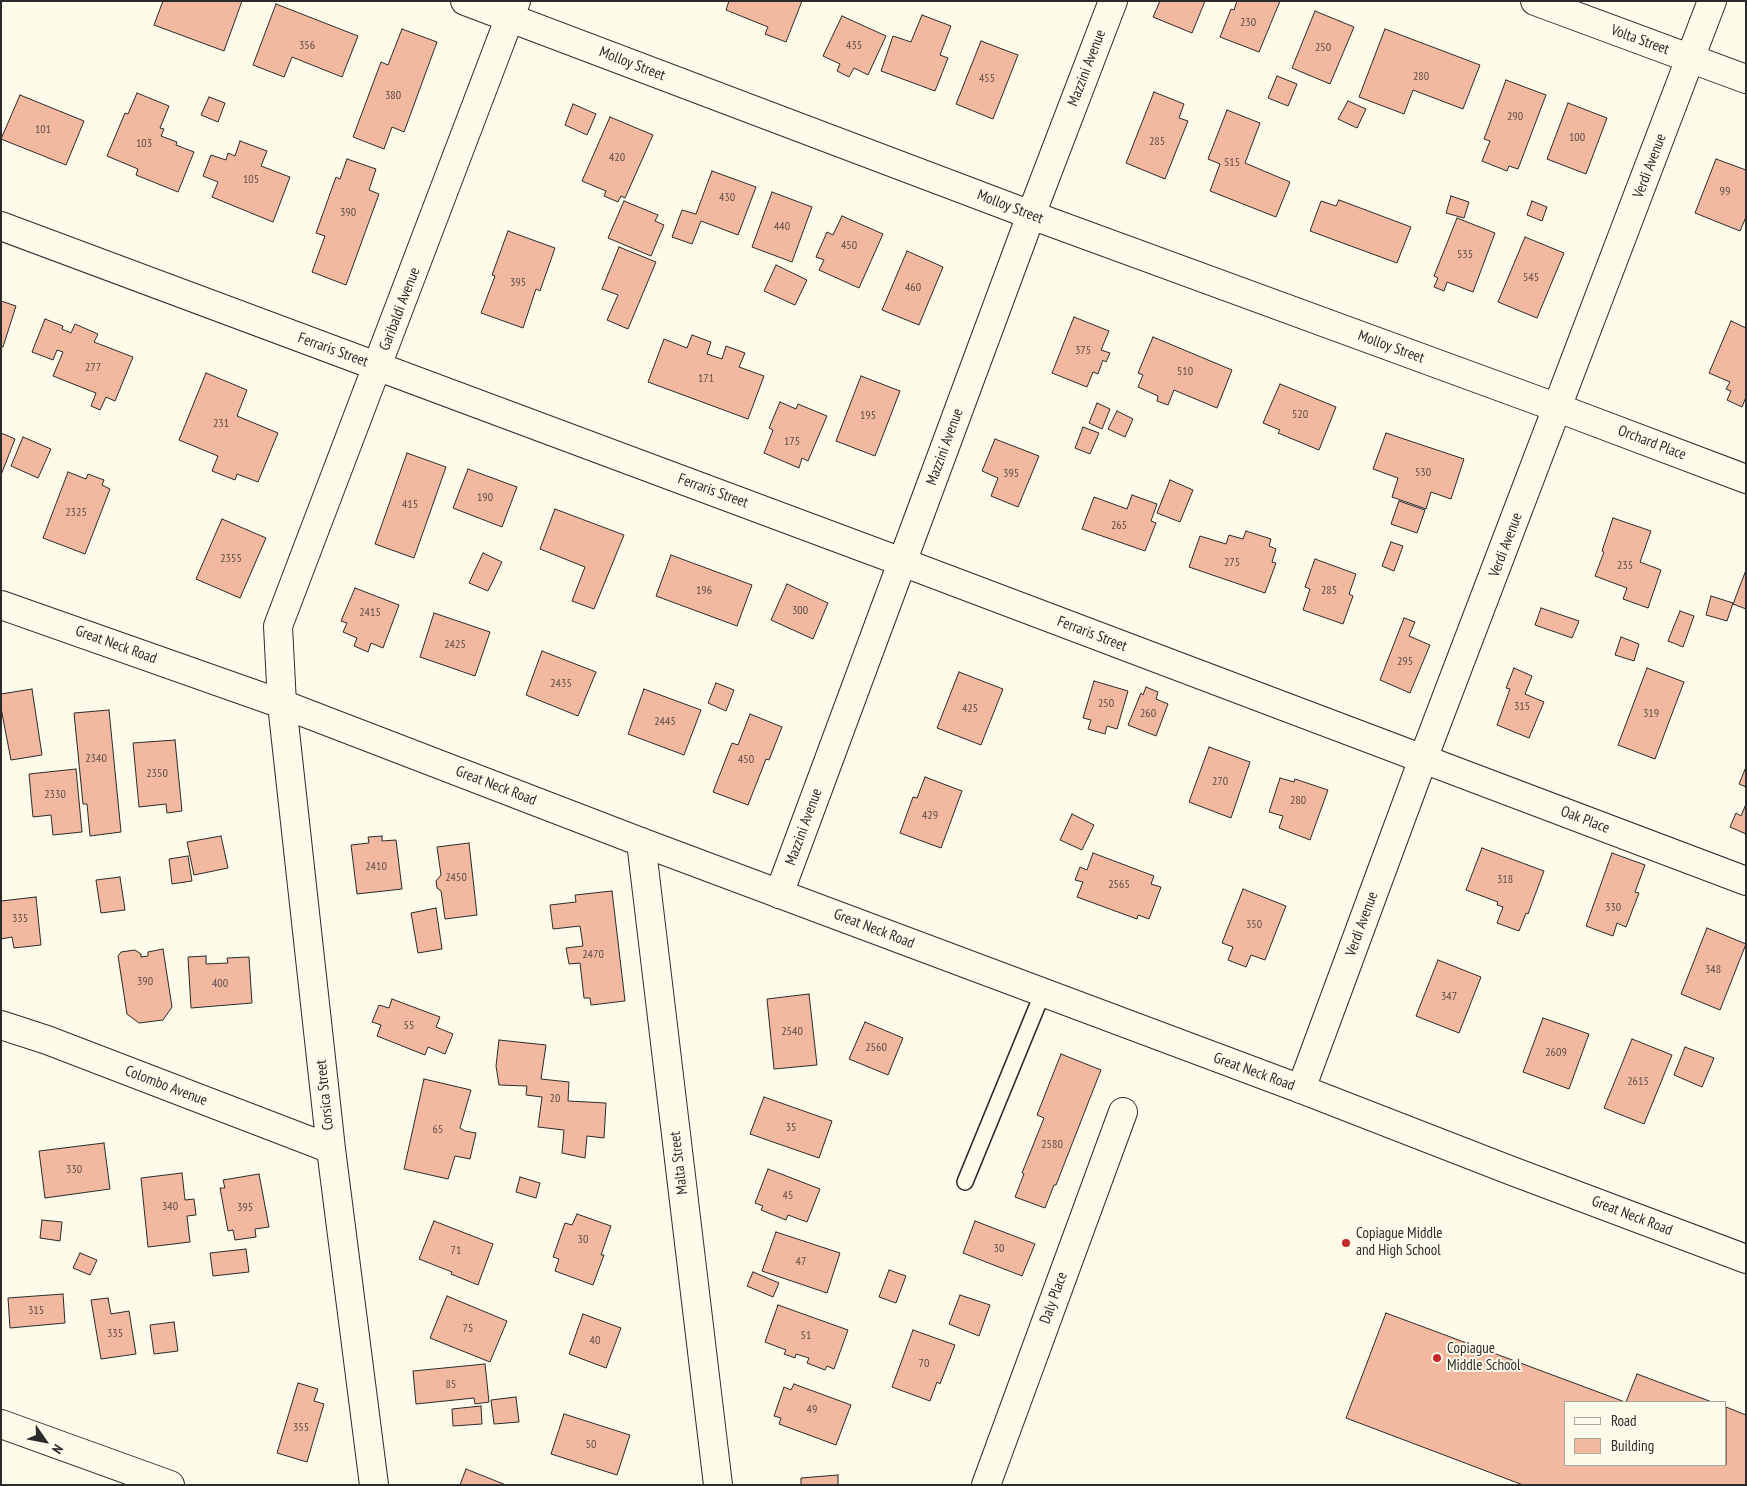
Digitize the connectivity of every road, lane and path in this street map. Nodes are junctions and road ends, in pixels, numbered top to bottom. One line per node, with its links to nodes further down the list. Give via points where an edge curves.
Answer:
1 (465, 1): 5 (street, Molloy Street)
2 (1113, 1): 8 (street, Mazzini Avenue)
3 (1535, 1): 6 (street, Volta Street)
4 (1712, 1): 6 (street, Verdi Avenue)
5 (513, 10): 8 (street, Molloy Street); 10 (street, Garibaldi Avenue)
6 (1691, 59): 7 (street, Volta Street); 11 (street, Verdi Avenue)
7 (1746, 79)
8 (1031, 215): 11 (street, Molloy Street); 13 (street, Mazzini Avenue)
9 (1, 226): 10 (street, Ferraris Street)
10 (378, 366): 13 (street, Ferraris Street); 15 (street, Garibaldi Avenue, via 278,626)
11 (1558, 408): 12 (street, Orchard Place); 16 (street, Verdi Avenue)
12 (1746, 479)
13 (902, 562): 16 (street, Ferraris Street); 19 (street, Mazzini Avenue)
14 (1, 605): 15 (street, Great Neck Road)
15 (282, 704): 17 (street, Great Neck Road); 24 (street, Corsica Street)
16 (1423, 760): 18 (street, Oak Place); 22 (street, Verdi Avenue)
17 (641, 842): 19 (street, Great Neck Road); 30 (street, Malta Street)
18 (1746, 881)
19 (779, 894): 20 (street, Great Neck Road)
20 (1042, 992): 22 (street, Great Neck Road); 25 (lane)
21 (1, 1025): 24 (street, Colombo Avenue)
22 (1301, 1089): 26 (street, Great Neck Road)
23 (1123, 1112): 31 (street, Daly Place)
24 (331, 1149): 29 (street, Corsica Street)
25 (965, 1182)
26 (1746, 1259)
27 (1, 1424): 28 (street)
28 (170, 1485)
29 (374, 1485)
30 (718, 1485)
31 (986, 1485)

